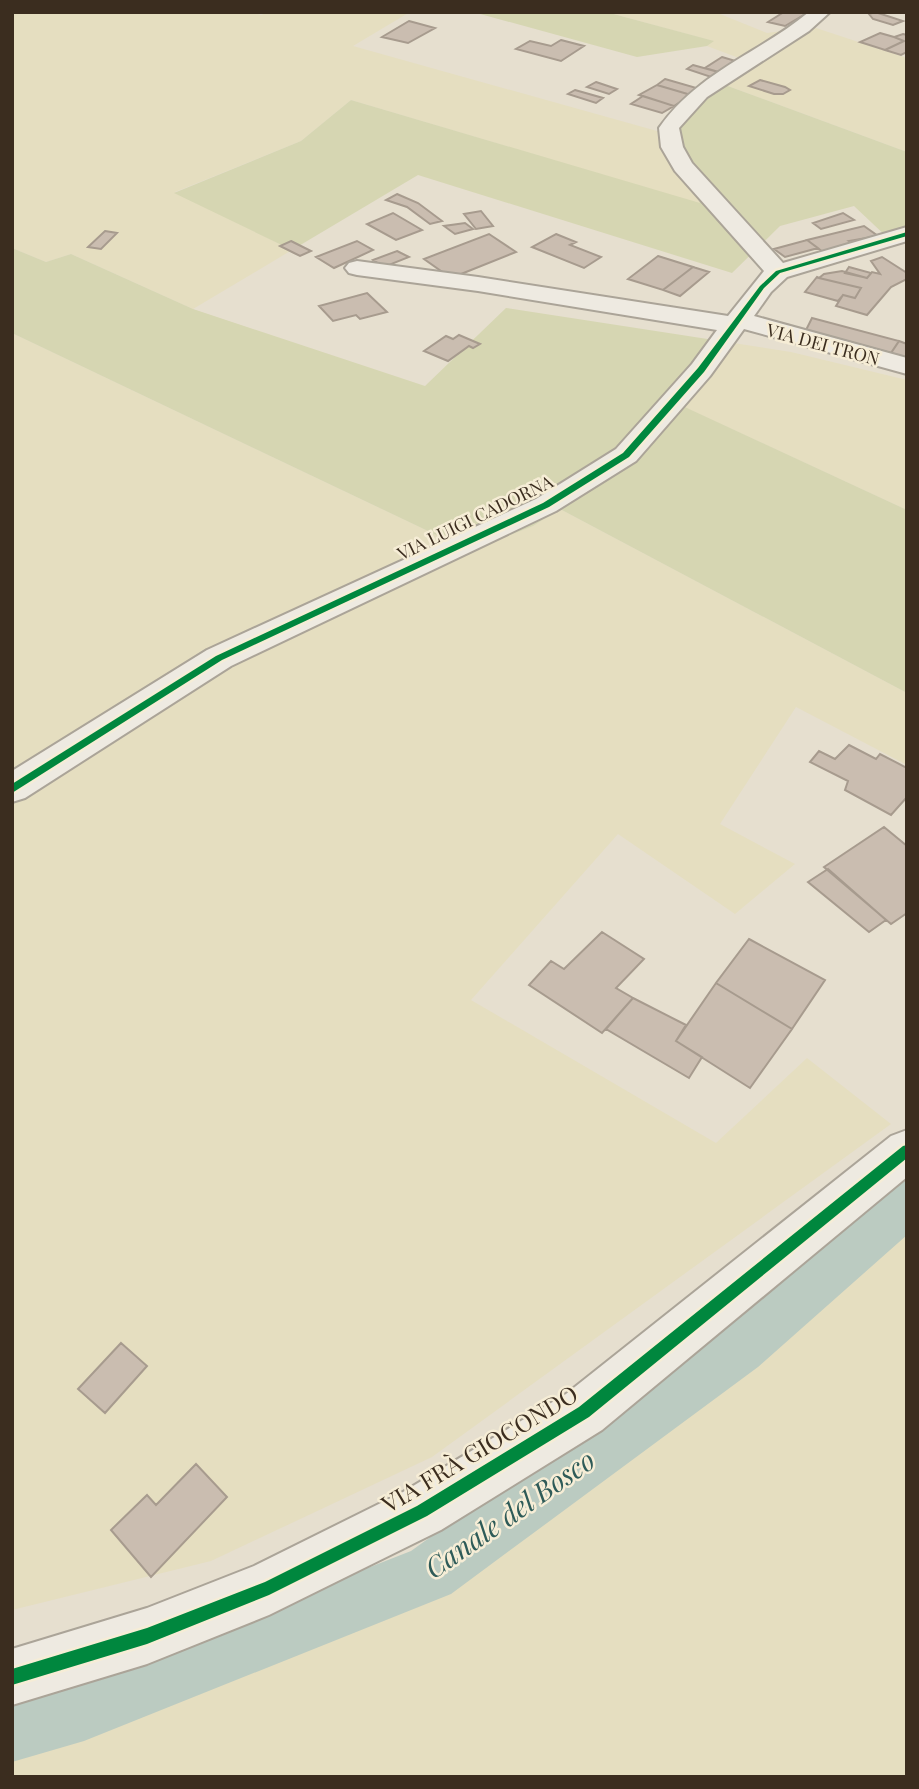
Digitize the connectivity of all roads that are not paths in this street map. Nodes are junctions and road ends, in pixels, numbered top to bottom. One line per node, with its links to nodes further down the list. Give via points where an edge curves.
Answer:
1 (821, 12): 4 (street, via 713,84 678,113 669,128 672,147 683,166)
2 (907, 234): 4 (street)
3 (357, 268): 5 (street, VIA DEI TRON)
4 (778, 272): 5 (street, VIA LUIGI CADORNA)
5 (737, 323): 6 (street, VIA DEI TRON); 7 (street, VIA LUIGI CADORNA, via 626,456 546,505 219,659)
6 (907, 366)
7 (12, 789)
8 (907, 1150): 9 (street, VIA FRÀ GIOCONDO, via 584,1412 422,1511 269,1588 147,1636)
9 (12, 1677)

